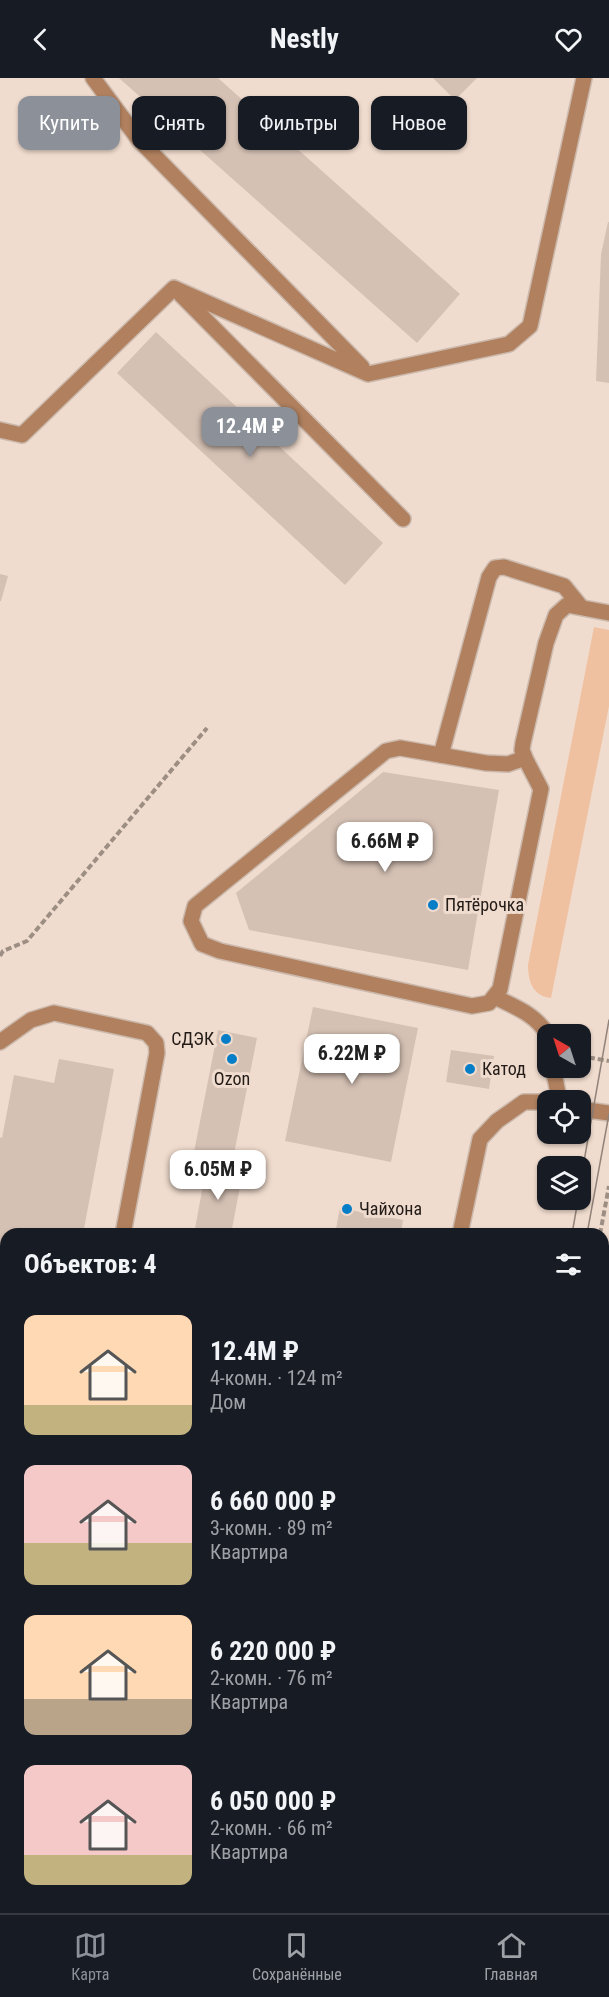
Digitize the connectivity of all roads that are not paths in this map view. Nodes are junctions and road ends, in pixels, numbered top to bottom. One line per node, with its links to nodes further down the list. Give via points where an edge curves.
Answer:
1 (93, 78): 4 (lane, via 139,140)
2 (584, 78): 4 (lane, via 530,326 509,344)
3 (174, 288): 4 (lane); 5 (lane, via 22,435); 6 (lane)
4 (368, 374)
5 (0, 430)
6 (403, 519)
7 (581, 607): 8 (lane); 9 (lane, via 564,585 495,567); 10 (lane, via 567,605 556,615 523,743)
8 (609, 614)
9 (441, 755): 10 (lane, via 508,764); 11 (lane, via 400,748 387,751 205,896 195,906 191,921 202,944 220,951 472,1006 489,1003)
10 (525, 758): 11 (lane, via 541,789 500,989)
11 (495, 997): 12 (lane)
12 (541, 1024)
13 (0, 1042): 17 (lane, via 31,1020 54,1013 147,1033 156,1043)
14 (537, 1102): 18 (lane, via 524,1102 480,1139)
15 (591, 1111): 16 (lane)
16 (609, 1113)
17 (124, 1228)
18 (461, 1228)

